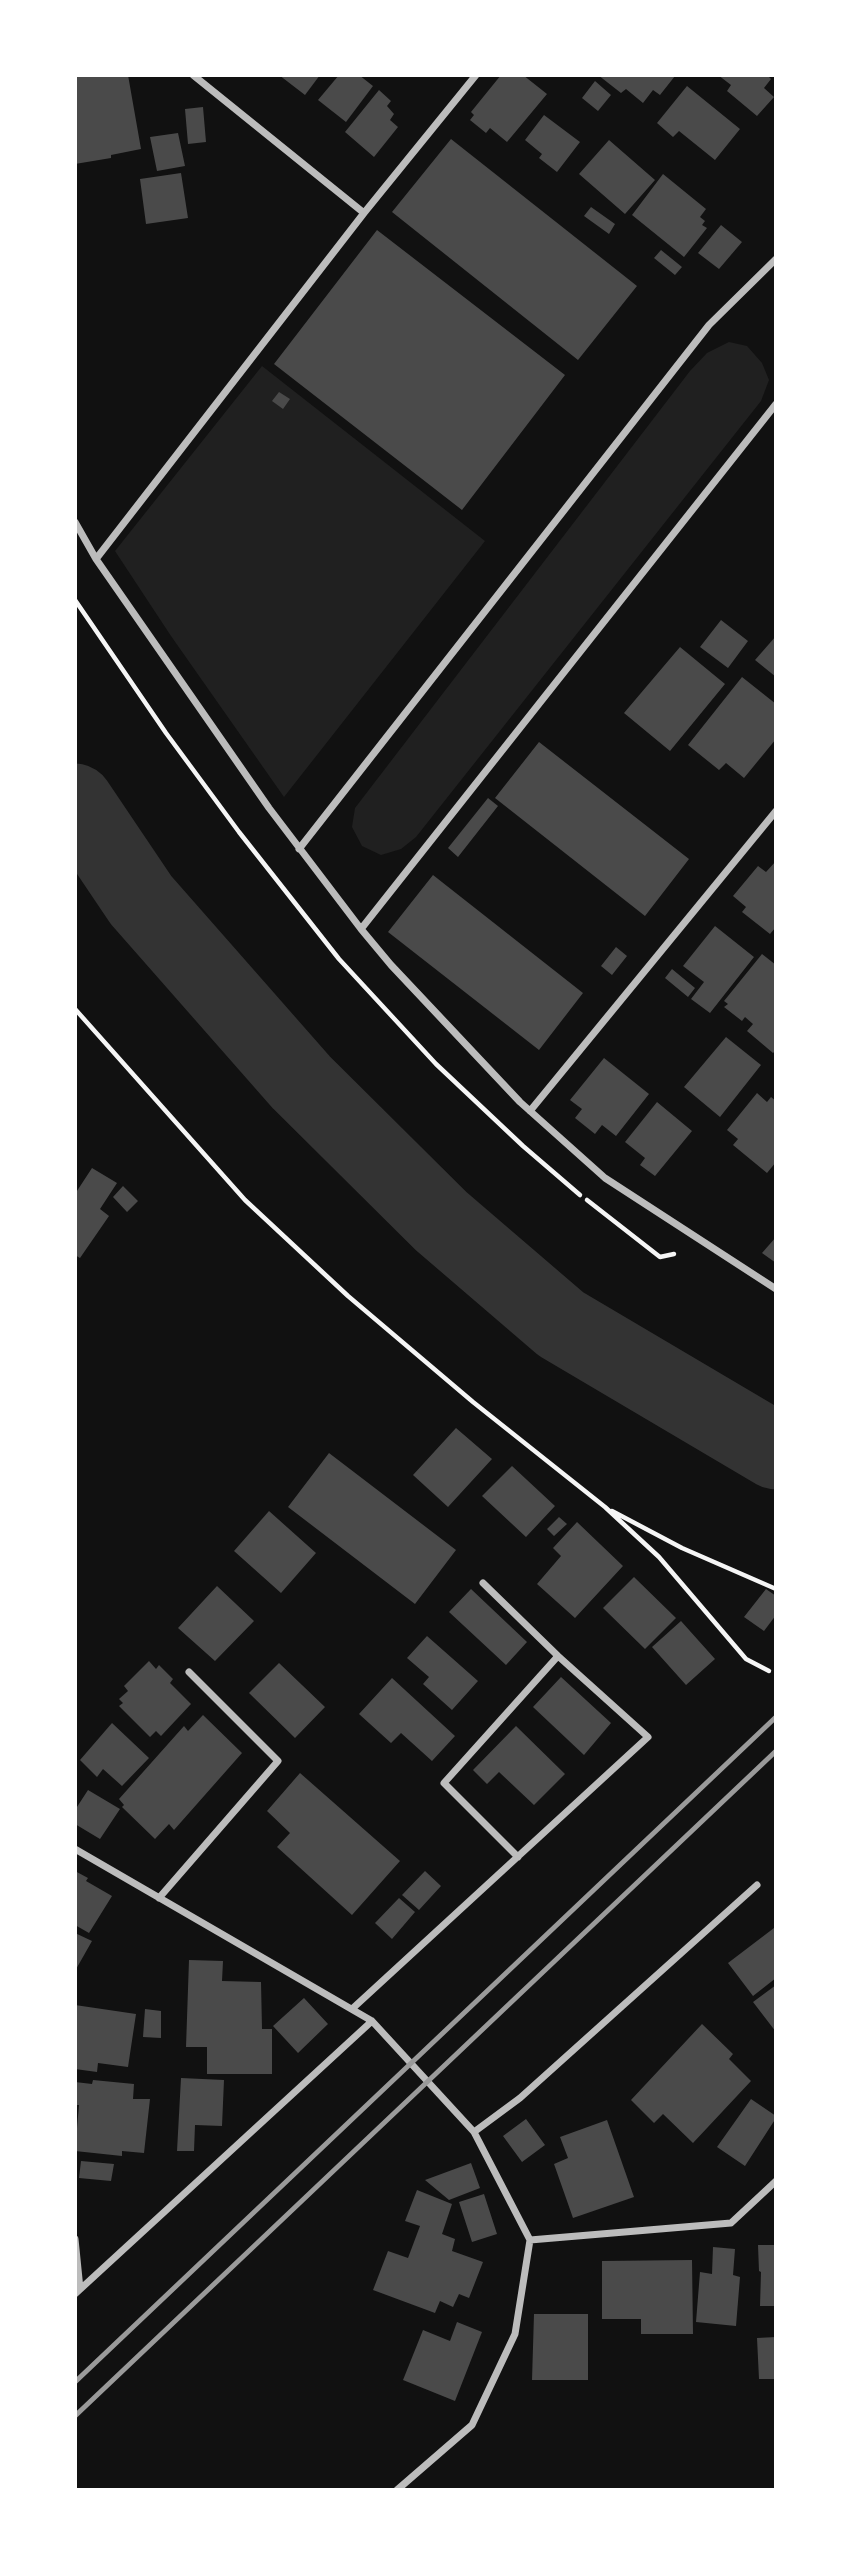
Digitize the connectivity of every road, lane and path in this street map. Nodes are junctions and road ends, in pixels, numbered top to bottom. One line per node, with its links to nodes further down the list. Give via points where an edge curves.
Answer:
1 (193, 75): 3 (street)
2 (475, 75): 3 (street)
3 (365, 213): 7 (street)
4 (776, 259): 9 (street, via 709,325)
5 (776, 404): 10 (street)
6 (75, 522): 7 (street)
7 (96, 559): 9 (street)
8 (775, 813): 12 (street)
9 (299, 849): 10 (street)
10 (361, 929): 12 (street)
11 (75, 1009): 14 (path, via 244,1200 472,1402)
12 (530, 1111): 13 (street, via 605,1178)
13 (776, 1289)
14 (605, 1507): 16 (path, via 682,1548); 18 (path, via 659,1557 746,1659)
15 (483, 1583): 17 (street)
16 (776, 1589)
17 (558, 1656): 21 (street, via 443,1783); 21 (street, via 648,1738)
18 (769, 1671)
19 (188, 1672): 23 (street, via 278,1761)
20 (75, 1849): 23 (street)
21 (518, 1857): 24 (street)
22 (757, 1885): 26 (street, via 520,2098)
23 (159, 1898): 24 (street)
24 (352, 2009): 25 (street)
25 (372, 2021): 26 (street); 30 (street)
26 (474, 2132): 29 (street)
27 (776, 2180): 29 (street, via 731,2223)
28 (75, 2239): 30 (street)
29 (530, 2241): 31 (street, via 515,2334 472,2425)
30 (78, 2292)
31 (397, 2490)

